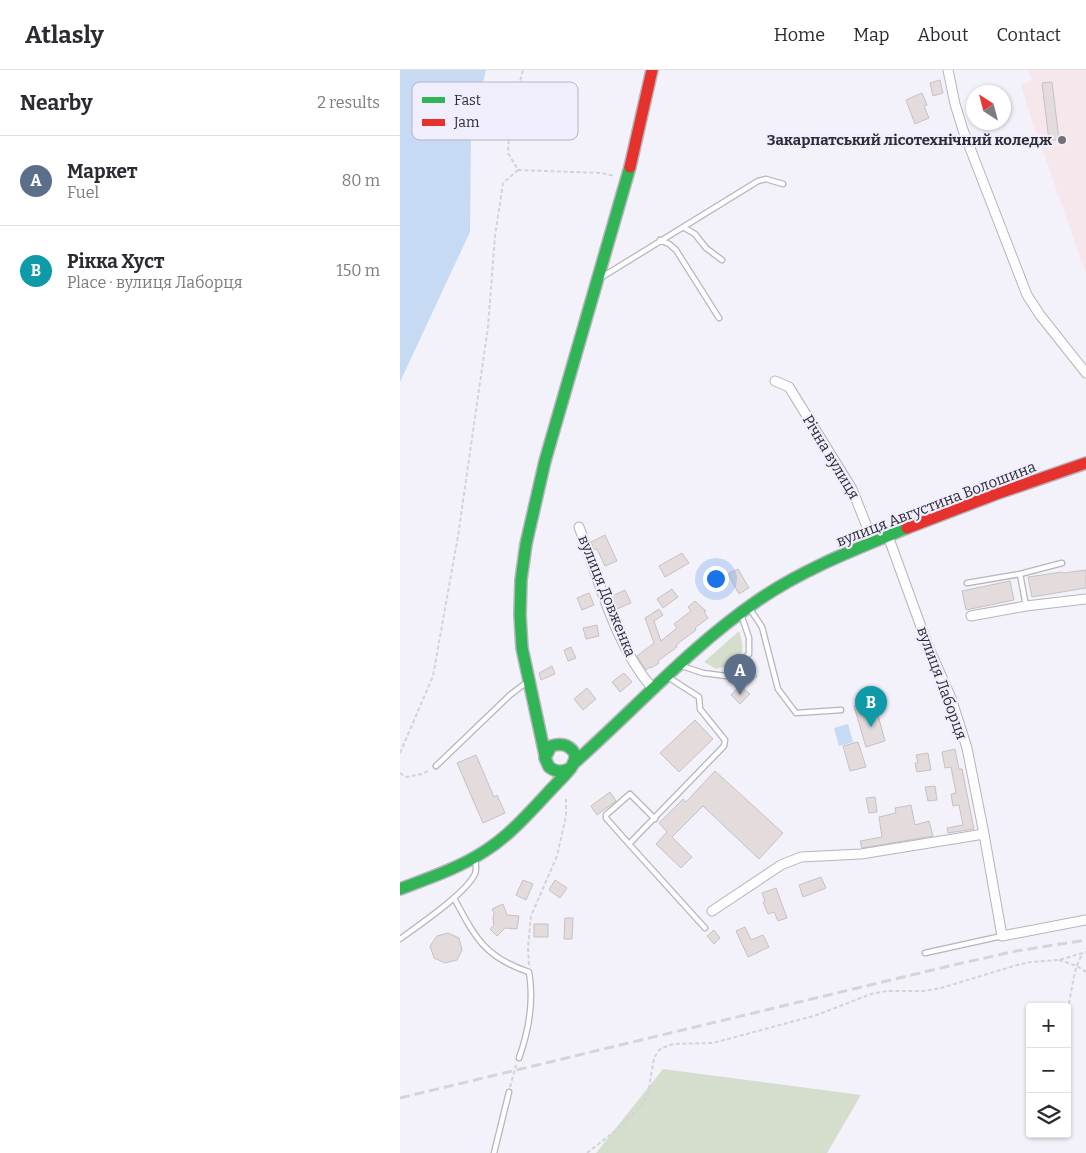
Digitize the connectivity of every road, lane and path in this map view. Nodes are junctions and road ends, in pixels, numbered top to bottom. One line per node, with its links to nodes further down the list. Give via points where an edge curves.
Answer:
1 (652, 70): 5 (main road, вулиця Августина Волошина)
2 (948, 70): 12 (street, via 961,124 1027,295)
3 (509, 140): 4 (path, via 508,153)
4 (518, 170): 5 (path, via 601,173); 33 (path, via 503,182 484,356 458,536 433,676)
5 (627, 178): 10 (main road, вулиця Августина Волошина)
6 (783, 184): 7 (lane, via 766,179 758,181)
7 (682, 227): 8 (lane); 9 (lane, via 695,234)
8 (660, 240): 10 (lane); 11 (lane, via 676,250)
9 (722, 260)
10 (597, 280): 27 (main road, вулиця Августина Волошина, via 545,461 526,544 520,615)
11 (719, 318)
12 (1086, 373)
13 (775, 381): 17 (street, Річна вулиця, via 789,387 852,489)
14 (1086, 464): 16 (main road, вулиця Августина Волошина)
15 (579, 527): 28 (street, вулиця Довженка, via 626,651)
16 (888, 536): 17 (main road, вулиця Августина Волошина); 41 (street, вулиця Лаборця, via 928,646 951,698 967,748)
17 (873, 542): 23 (main road, вулиця Августина Волошина, via 806,573)
18 (1062, 564): 19 (lane)
19 (1020, 574): 20 (lane); 22 (lane)
20 (967, 583)
21 (1086, 599): 22 (street)
22 (1026, 606): 24 (street)
23 (745, 610): 25 (main road, вулиця Августина Волошина); 25 (lane, via 750,654 726,676); 29 (lane, via 762,626 778,689 796,713)
24 (971, 616)
25 (678, 665): 26 (main road, вулиця Августина Волошина)
26 (667, 676): 28 (main road, вулиця Августина Волошина); 40 (lane, via 699,698 700,710 725,740 720,752)
27 (528, 680): 30 (main road, вулиця Августина Волошина); 35 (lane)
28 (653, 689): 32 (main road, вулиця Августина Волошина)
29 (841, 710)
30 (537, 714): 31 (main road, via 550,733); 34 (main road, вулиця Августина Волошина)
31 (569, 746): 32 (main road); 34 (main road, via 556,743); 36 (main road, via 575,755)
32 (591, 749): 36 (main road, вулиця Августина Волошина)
33 (400, 753)
34 (545, 757): 36 (main road, via 550,768 558,772); 39 (main road, вулиця Августина Волошина, via 544,785)
35 (436, 766): 37 (path, via 422,774 406,777)
36 (572, 766): 39 (main road, вулиця Августина Волошина)
37 (400, 773)
38 (566, 799): 55 (path, via 566,816 556,856 531,916)
39 (536, 804): 43 (main road, вулиця Августина Волошина, via 497,842)
40 (655, 819): 42 (lane); 42 (lane, via 630,794 606,814)
41 (984, 834): 46 (street, via 861,854 802,857 781,865); 49 (street, вулиця Лаборця)
42 (629, 844): 48 (lane)
43 (475, 857): 44 (main road, вулиця Августина Волошина, via 449,871); 45 (lane, via 476,873)
44 (401, 889)
45 (454, 898): 50 (lane); 55 (lane, via 473,932 488,950 510,966)
46 (712, 911)
47 (1086, 920): 49 (street)
48 (705, 928)
49 (1002, 936): 52 (lane)
50 (400, 939)
51 (1085, 952): 53 (path); 54 (path)
52 (925, 953)
53 (1059, 960): 54 (path); 61 (path, via 1024,964 932,990 871,994 816,1015 746,1035 713,1043 667,1046 654,1058 648,1094 641,1106)
54 (1077, 966): 56 (path); 57 (path)
55 (529, 972): 58 (lane, via 531,1004)
56 (1086, 972)
57 (1069, 1003)
58 (519, 1058): 59 (path)
59 (509, 1092): 60 (lane)
60 (494, 1153)
61 (587, 1153)

